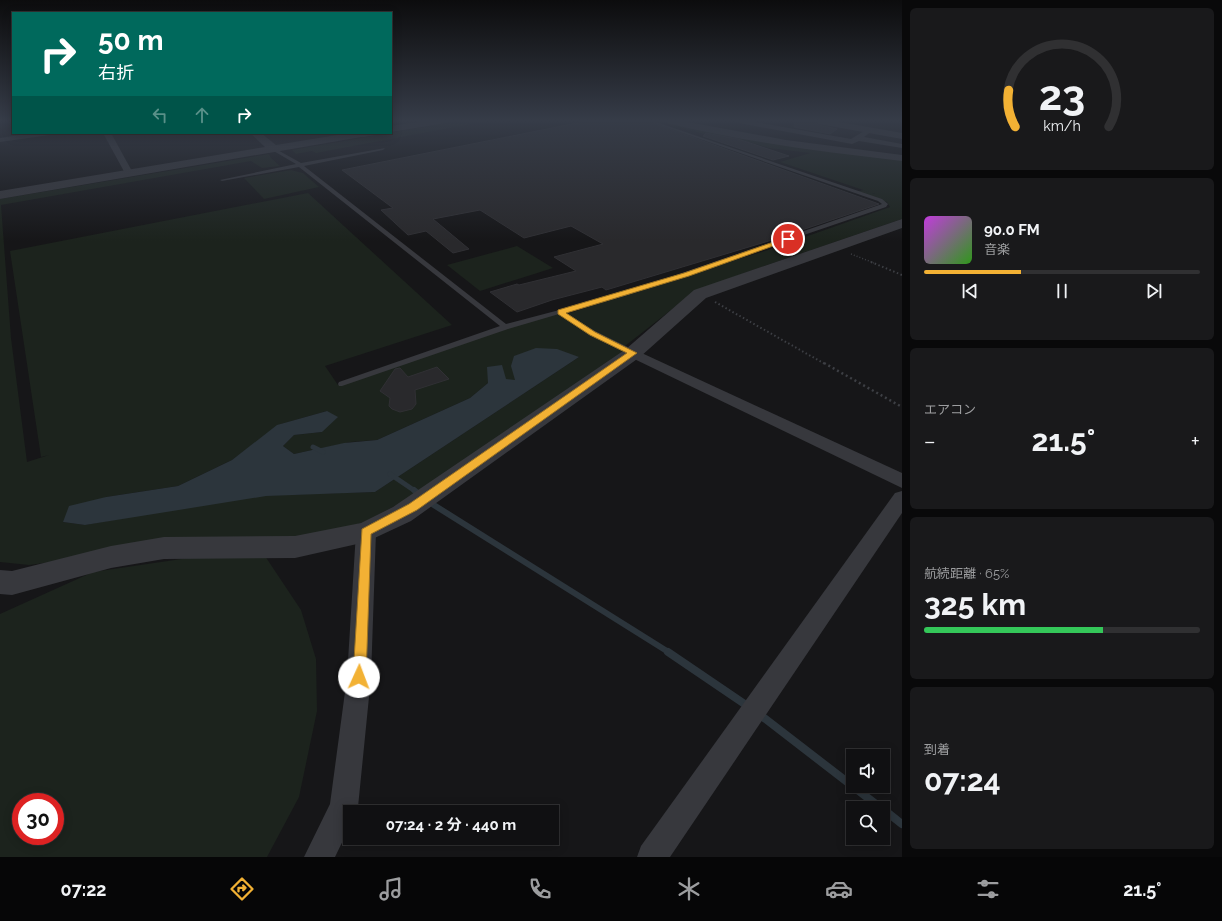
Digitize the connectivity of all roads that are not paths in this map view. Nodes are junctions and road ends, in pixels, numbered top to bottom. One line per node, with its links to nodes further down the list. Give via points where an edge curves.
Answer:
1 (122, 161): 7 (street)
2 (202, 161): 7 (street)
3 (293, 161): 6 (lane)
4 (321, 161): 6 (lane)
5 (766, 161): 11 (lane, via 880,200 885,204 875,210 687,274)
6 (300, 165): 8 (lane); 12 (lane)
7 (129, 173): 9 (street)
8 (222, 180)
9 (0, 195)
10 (902, 223): 13 (street, via 700,294)
11 (560, 312): 12 (lane); 13 (lane, via 592,333)
12 (505, 327): 14 (lane)
13 (633, 353): 15 (street); 17 (street, via 413,507)
14 (342, 384)
15 (902, 481)
16 (902, 498): 20 (street)
17 (366, 532): 18 (street, via 295,547 164,548 111,557 12,583); 19 (street, via 359,677 344,807)
18 (0, 582)
19 (319, 857)
20 (652, 857)

